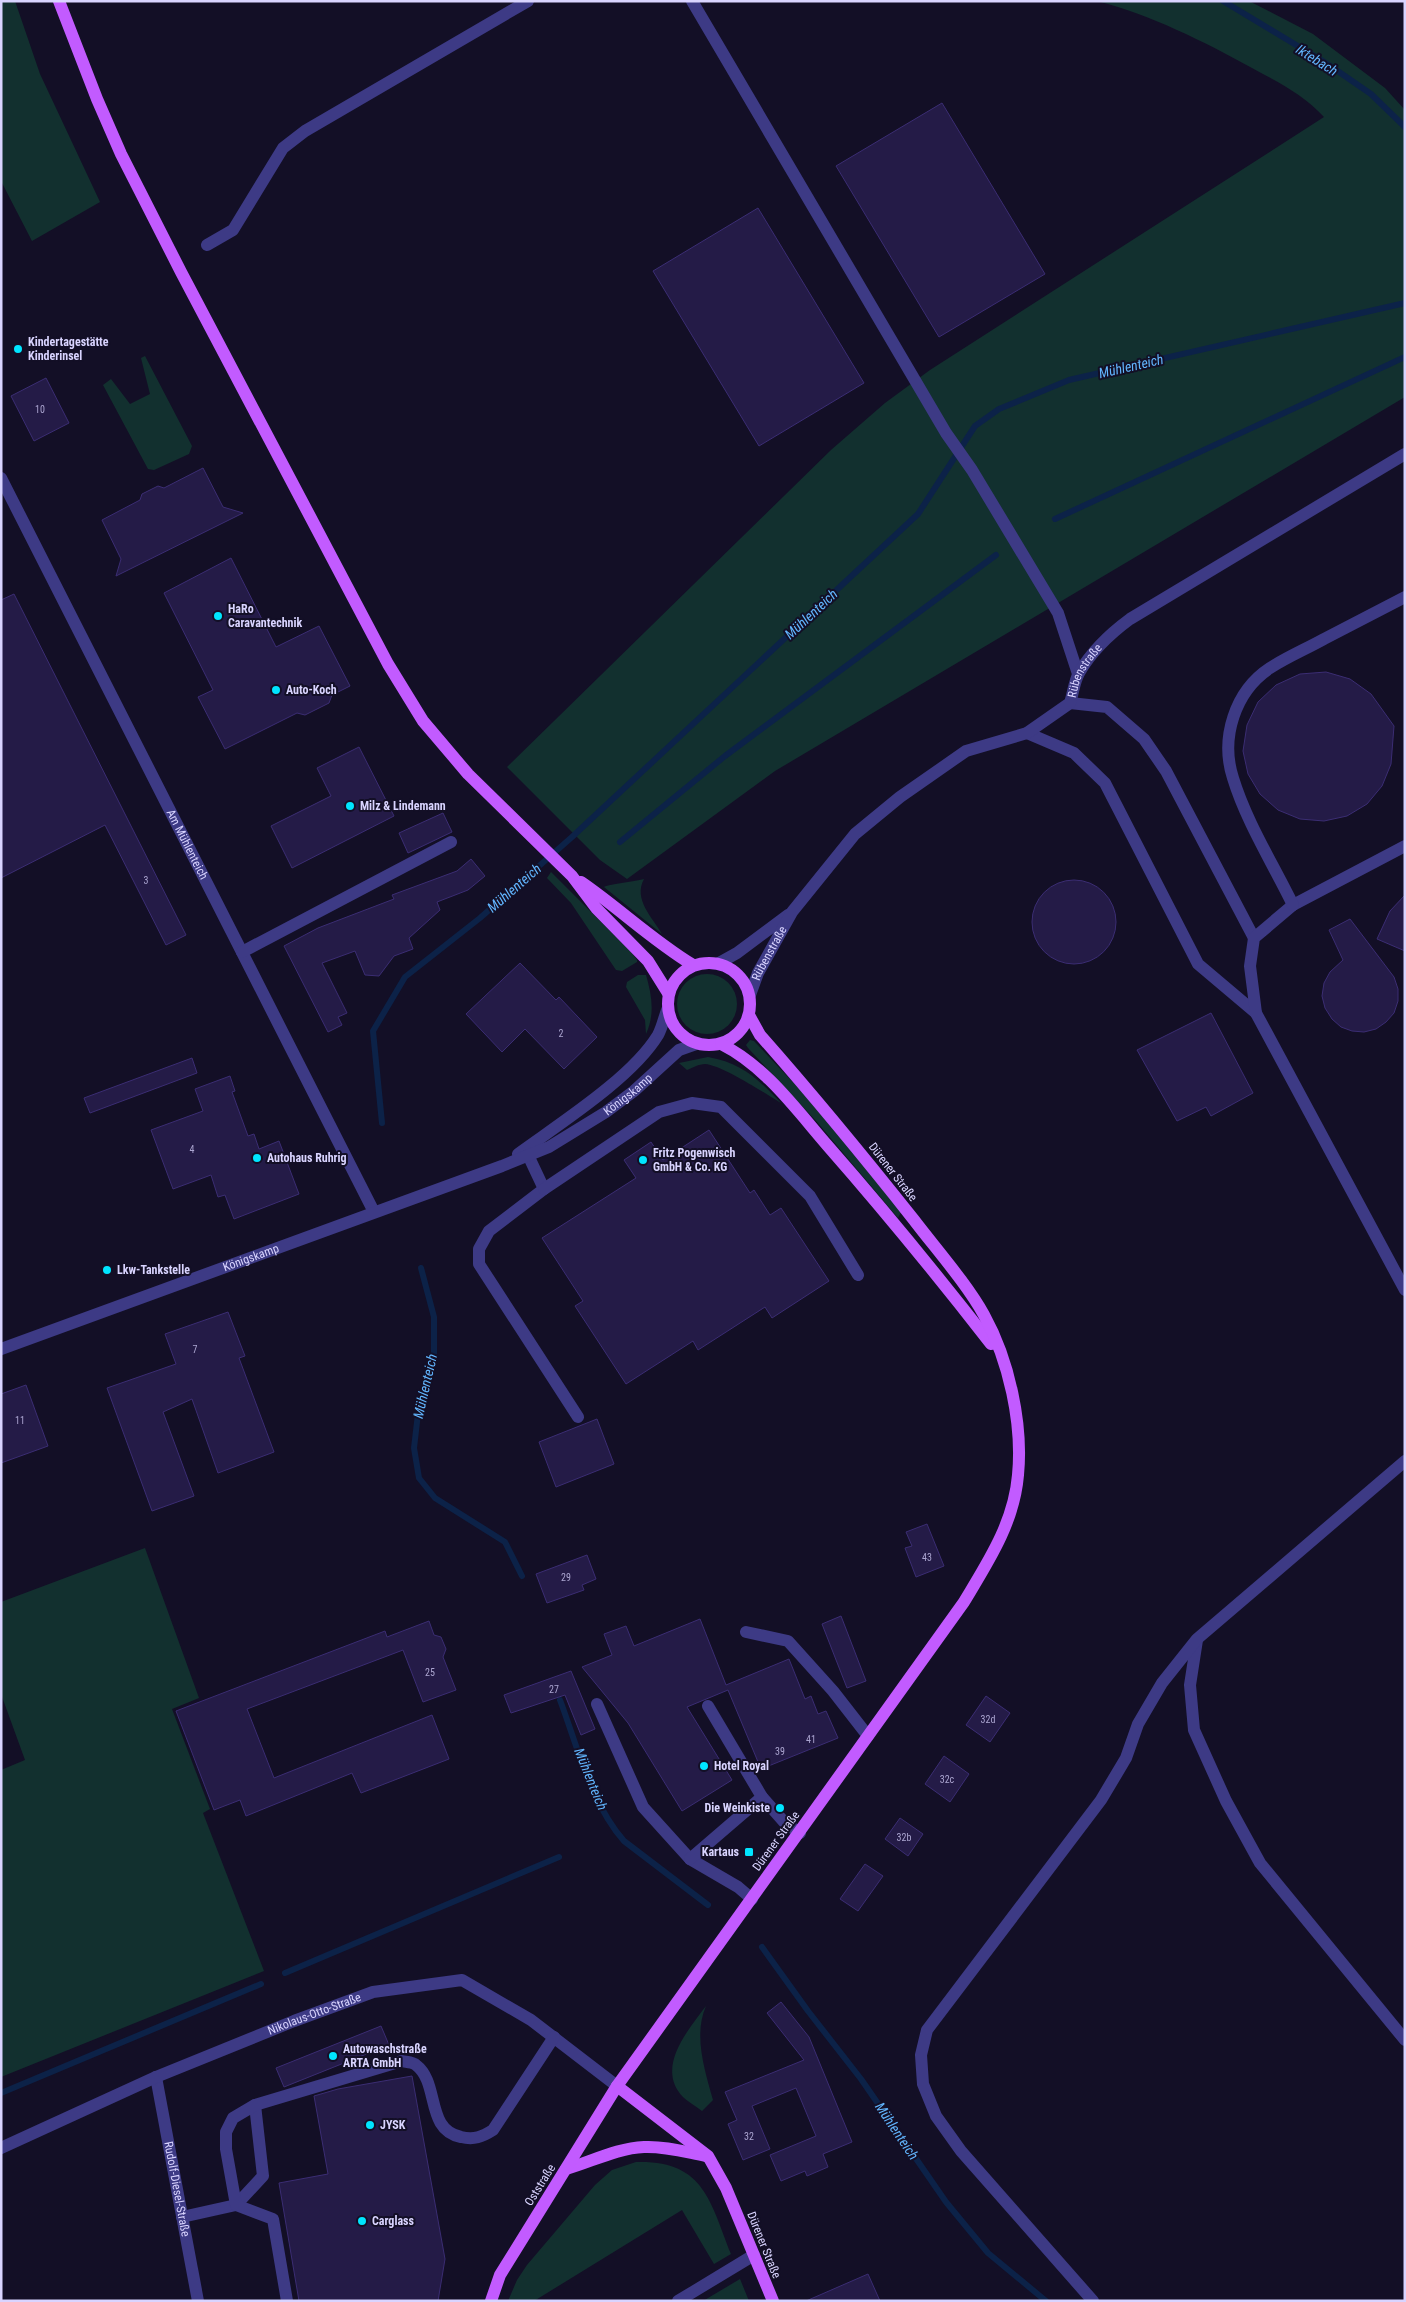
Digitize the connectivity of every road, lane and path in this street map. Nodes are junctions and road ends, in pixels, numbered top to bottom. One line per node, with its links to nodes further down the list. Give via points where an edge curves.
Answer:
1 (59, 1): 13 (main road, via 121,154 388,664 423,721 468,774)
2 (528, 1): 4 (street, via 305,131 283,148 233,230)
3 (692, 1): 8 (street, via 946,433 972,470 1058,613)
4 (207, 246)
5 (1405, 454): 8 (street, Rübenstraße, via 1130,619 1100,646)
6 (1, 478): 17 (street, Am Mühlenteich)
7 (1405, 597): 14 (street, via 1270,668 1250,686 1236,708 1229,730 1228,756 1232,777)
8 (1078, 674): 9 (street, Rübenstraße)
9 (1070, 703): 10 (street, Rübenstraße); 16 (street, via 1107,707 1144,739 1166,770)
10 (1027, 733): 15 (street, Rübenstraße, via 966,751 900,797 855,834); 23 (street, via 1074,753 1105,783 1198,964)
11 (451, 842): 17 (street)
12 (1405, 846): 14 (street)
13 (568, 872): 19 (main road, via 661,945); 20 (main road, via 596,908 648,961)
14 (1293, 905): 16 (street)
15 (792, 912): 18 (street, Rübenstraße, via 737,953); 21 (street, Rübenstraße, via 758,973)
16 (1254, 938): 23 (street, via 1250,966)
17 (242, 952): 30 (street, Am Mühlenteich)
18 (718, 963): 19 (main road); 21 (main road, via 739,974)
19 (693, 965): 20 (main road, via 677,976)
20 (668, 993): 22 (main road)
21 (750, 995): 24 (main road)
22 (667, 1010): 25 (main road, via 672,1025); 28 (street, Königskamp, via 650,1047 624,1073)
23 (1256, 1013): 32 (street)
24 (749, 1015): 26 (main road, via 734,1038); 34 (main road, Dürener Straße, via 760,1035 854,1144 944,1258 984,1315)
25 (696, 1044): 26 (main road); 27 (street, Königskamp, via 679,1050 606,1112 549,1147)
26 (721, 1044): 34 (main road, Dürener Straße, via 740,1053 776,1086 873,1197)
27 (528, 1155): 28 (street, Königskamp); 29 (street)
28 (502, 1166): 30 (street, Königskamp)
29 (544, 1190): 31 (street, via 660,1112 692,1103 722,1108 810,1196); 35 (street, via 489,1231 479,1250 479,1264)
30 (374, 1212): 33 (street, Königskamp)
31 (858, 1275)
32 (1405, 1290)
33 (1, 1349)
34 (1001, 1356): 41 (main road, Dürener Straße, via 1016,1408 1020,1443 1018,1477 1010,1512 998,1545 964,1602)
35 (578, 1417)
36 (1405, 1461): 38 (street)
37 (746, 1632): 41 (street, via 788,1641)
38 (1197, 1639): 47 (street, via 1190,1686 1194,1730 1226,1801 1260,1863); 62 (street, via 1147,1707 1126,1758 1101,1800 926,2030 921,2055 923,2084 936,2116 961,2151)
39 (598, 1704): 44 (street, via 644,1807)
40 (708, 1706): 42 (street)
41 (868, 1736): 43 (main road, Dürener Straße)
42 (762, 1797): 43 (street, via 784,1823); 44 (street)
43 (800, 1832): 45 (main road, Dürener Straße)
44 (690, 1859): 45 (street)
45 (752, 1899): 49 (main road, Dürener Straße)
46 (554, 2038): 48 (street, Nikolaus-Otto-Straße, via 531,2020 462,1980 373,1992); 49 (street, Nikolaus-Otto-Straße); 50 (street, via 493,2130 482,2137 469,2139 446,2131 438,2120 424,2073 415,2064 402,2061)
47 (1405, 2040)
48 (156, 2077): 51 (street, Nikolaus-Otto-Straße); 55 (street, Rudolf-Diesel-Straße)
49 (617, 2086): 52 (main road, Dürener Straße); 53 (main road, Oststraße)
50 (255, 2105): 54 (street, via 262,2176); 54 (street, via 232,2118 226,2132)
51 (1, 2148)
52 (708, 2156): 53 (main road, via 644,2147 611,2153); 56 (main road, Dürener Straße, via 726,2188)
53 (566, 2169): 59 (main road, Oststraße, via 500,2275)
54 (236, 2205): 55 (street); 58 (street, via 273,2219)
55 (182, 2217): 57 (street, Rudolf-Diesel-Straße)
56 (754, 2255): 60 (street); 61 (main road, Dürener Straße)
57 (198, 2301)
58 (287, 2301)
59 (491, 2301)
60 (678, 2301)
61 (773, 2301)
62 (1093, 2301)

